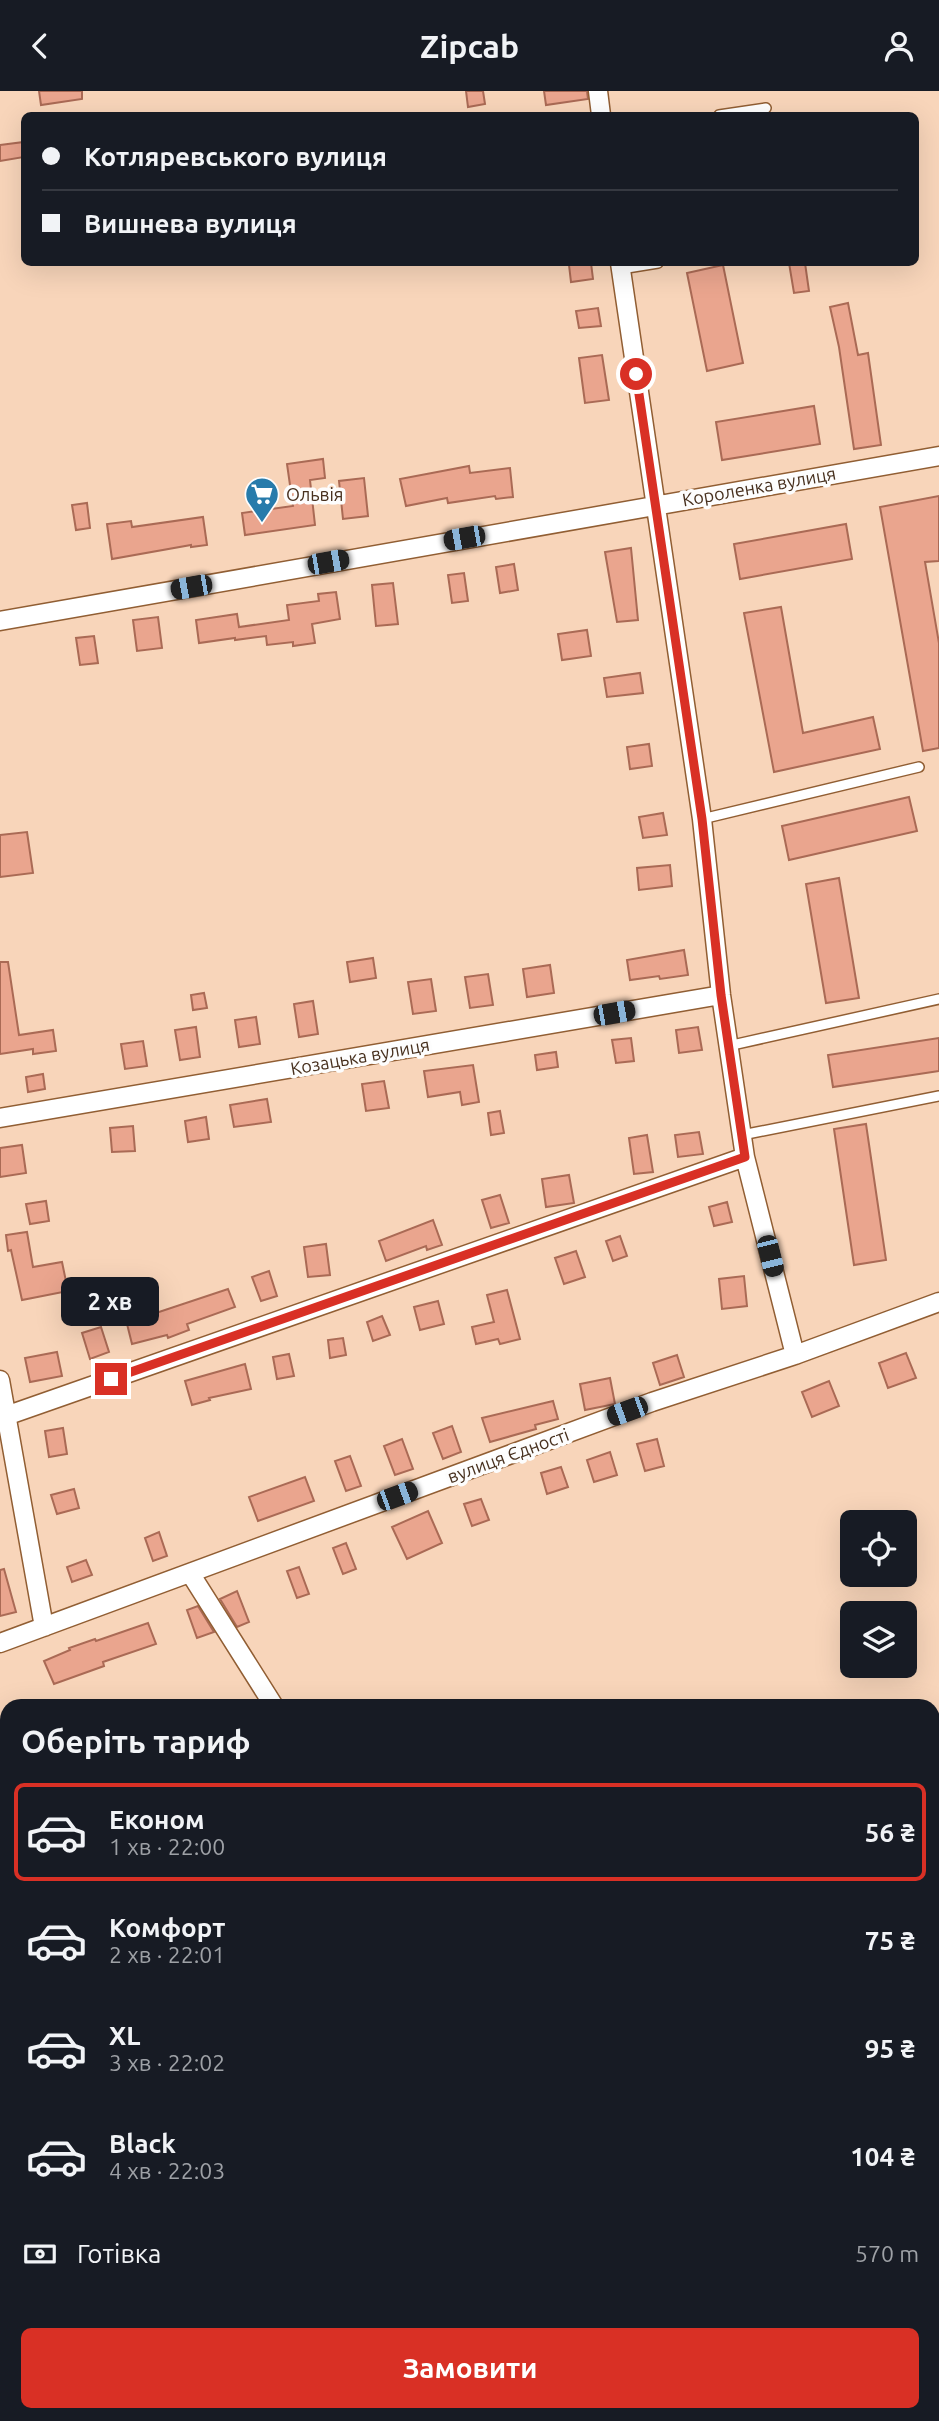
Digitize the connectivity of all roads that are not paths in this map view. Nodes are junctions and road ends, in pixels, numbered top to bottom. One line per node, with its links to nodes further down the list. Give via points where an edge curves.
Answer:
1 (598, 91): 3 (street)
2 (766, 108): 4 (lane)
3 (601, 112)
4 (739, 112)
5 (620, 266): 7 (street)
6 (939, 456): 7 (street, Короленка вулиця)
7 (656, 504): 8 (street, Короленка вулиця); 10 (street)
8 (0, 621)
9 (919, 767): 10 (lane)
10 (702, 819): 11 (street)
11 (721, 995): 13 (street); 15 (street, Козацька вулиця)
12 (939, 999): 13 (lane)
13 (729, 1046): 16 (street)
14 (939, 1096): 16 (lane)
15 (0, 1118)
16 (742, 1135): 17 (street)
17 (745, 1157): 19 (street); 21 (street)
18 (939, 1302): 19 (street, вулиця Єдності)
19 (794, 1355): 22 (street, вулиця Єдності, via 652,1402)
20 (0, 1380): 21 (street)
21 (3, 1417): 23 (street)
22 (190, 1573): 23 (street, вулиця Єдності); 25 (street)
23 (44, 1627): 24 (street, вулиця Єдності)
24 (0, 1643)
25 (270, 1699)

